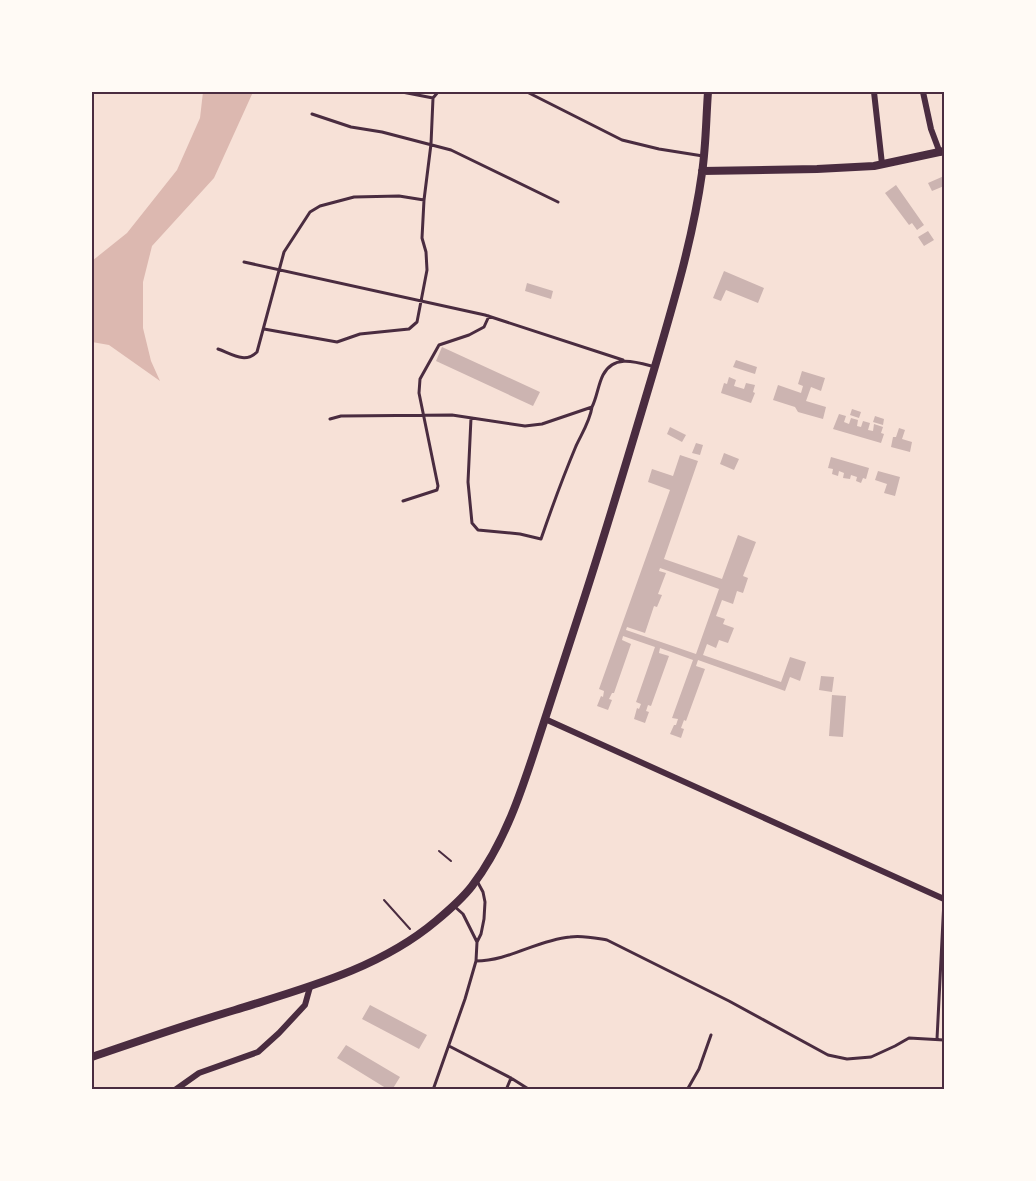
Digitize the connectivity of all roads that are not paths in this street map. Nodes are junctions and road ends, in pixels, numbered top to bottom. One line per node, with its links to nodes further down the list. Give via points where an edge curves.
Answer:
1 (402, 92): 7 (lane)
2 (438, 92): 7 (lane)
3 (527, 92): 11 (lane, via 622,140)
4 (708, 92): 11 (street)
5 (874, 92): 12 (street)
6 (923, 92): 10 (street, via 931,129)
7 (433, 98): 9 (lane)
8 (312, 114): 9 (lane, via 351,127)
9 (431, 144): 14 (lane); 15 (lane)
10 (942, 152): 12 (street)
11 (703, 156): 13 (street)
12 (882, 164): 13 (street)
13 (702, 171): 23 (street, via 673,308)
14 (424, 200): 17 (lane, via 354,197 320,206 310,212 284,252); 18 (lane, via 422,238 427,270)
15 (558, 201)
16 (244, 262): 17 (lane)
17 (279, 269): 18 (lane); 20 (lane)
18 (422, 300): 19 (lane); 20 (lane, via 417,322 409,329 360,334 337,342)
19 (489, 316): 22 (lane); 25 (lane, via 484,327 439,345 420,379)
20 (264, 328): 21 (lane, via 252,357 242,358)
21 (218, 349)
22 (623, 360): 23 (lane); 24 (lane, via 611,364 603,375)
23 (655, 367): 29 (street)
24 (592, 407): 26 (lane, via 525,426); 26 (lane, via 541,539 478,530 472,524 468,482)
25 (423, 416): 26 (lane); 27 (lane); 28 (lane, via 438,486 437,490)
26 (471, 418)
27 (330, 419)
28 (403, 501)
29 (545, 719): 30 (street, via 518,800); 31 (street)
30 (476, 879): 32 (street); 33 (lane, via 485,902)
31 (944, 898): 37 (lane)
32 (453, 905): 33 (lane, via 463,914); 35 (street, via 396,949)
33 (477, 942): 34 (lane)
34 (476, 961): 37 (lane, via 504,957 570,937 590,937 607,940 828,1055 847,1059 871,1057 909,1038); 39 (lane)
35 (310, 987): 40 (street); 42 (street, via 305,1005 258,1052 199,1073)
36 (711, 1035): 46 (lane)
37 (938, 1039): 38 (lane)
38 (945, 1040)
39 (449, 1046): 41 (lane); 43 (lane)
40 (92, 1057)
41 (511, 1078): 44 (lane); 45 (lane)
42 (176, 1089)
43 (433, 1089)
44 (506, 1089)
45 (530, 1089)
46 (687, 1089)

